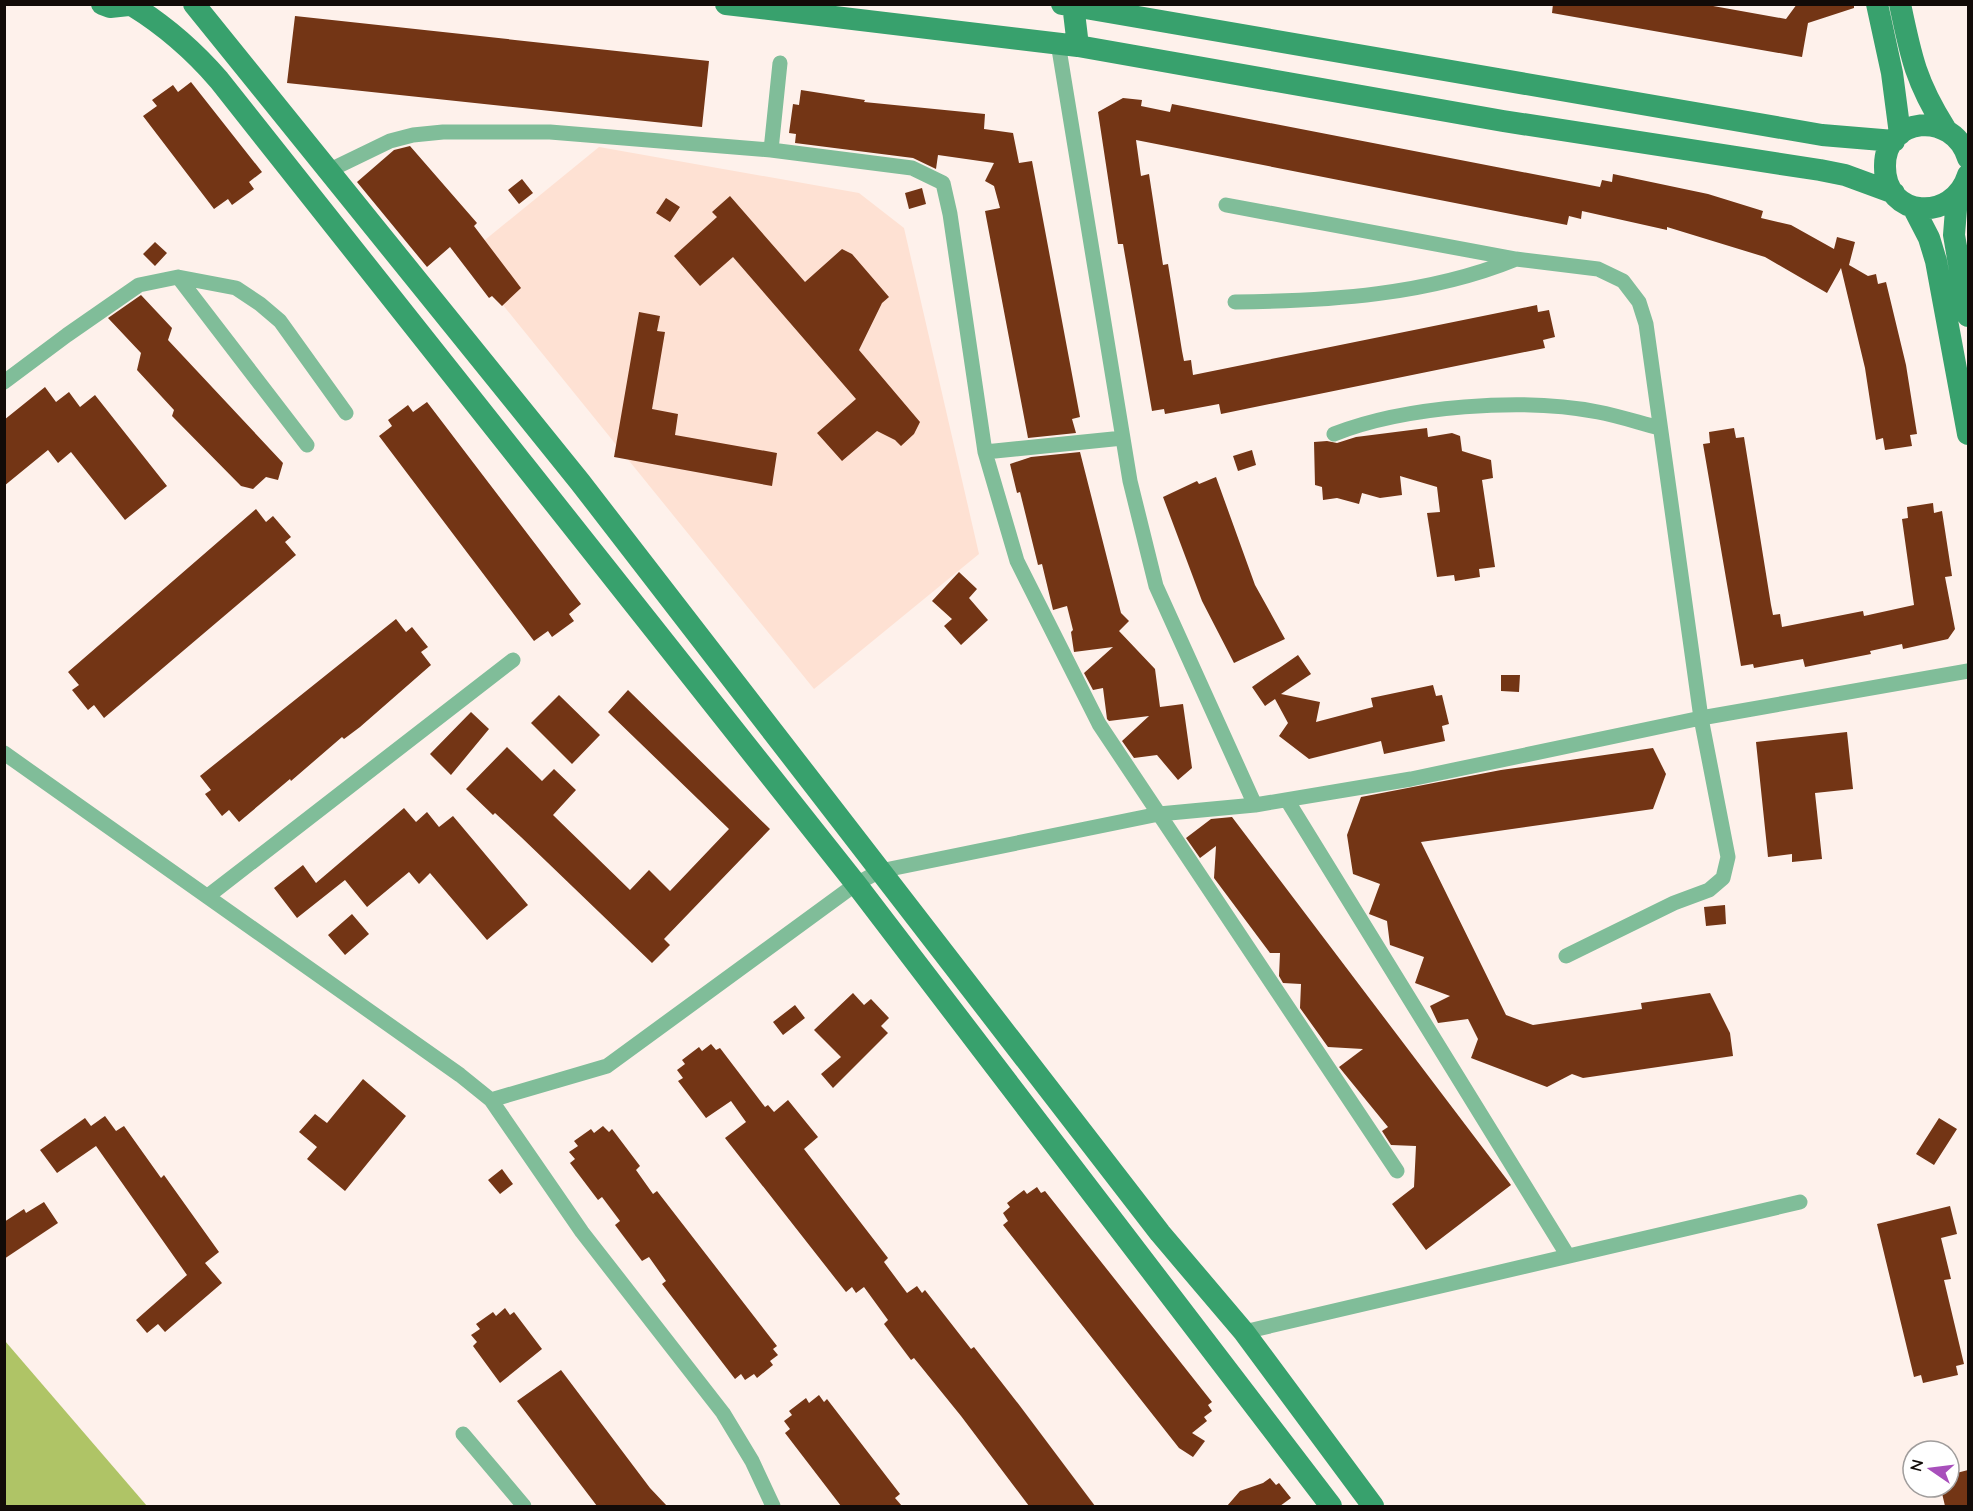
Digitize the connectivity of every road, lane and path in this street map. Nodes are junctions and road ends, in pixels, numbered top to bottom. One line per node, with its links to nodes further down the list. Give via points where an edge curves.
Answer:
1 (102, 4): 6 (street)
2 (194, 4): 14 (street)
3 (726, 4): 8 (street)
4 (1877, 4): 11 (street, via 1894,85)
5 (1900, 4): 10 (street, via 1915,73 1924,95)
6 (135, 5): 39 (street, via 194,51 219,80)
7 (1070, 5): 8 (street); 11 (street, via 1822,135)
8 (1068, 45): 16 (street, via 1503,121 1820,170); 28 (street)
9 (780, 63): 12 (street)
10 (1957, 134): 11 (street, via 1930,124 1914,126); 13 (street)
11 (1897, 137): 16 (street, via 1887,153 1885,167)
12 (771, 150): 14 (street, via 550,132 443,132 390,141); 30 (street, via 912,168 943,183)
13 (1968, 158)
14 (328, 171): 38 (street, via 580,482)
15 (1965, 186): 18 (street, via 1936,208); 22 (street, via 1954,235)
16 (1893, 193): 18 (street)
17 (1226, 205): 19 (street)
18 (1912, 207): 27 (street, via 1936,261)
19 (1516, 259): 21 (street, via 1487,271 1403,290 1305,302); 25 (street, via 1598,269 1623,281 1640,302 1646,324)
20 (178, 277): 23 (street, via 140,285); 24 (street, via 236,288 260,304 279,321); 29 (street)
21 (1235, 302)
22 (1968, 316)
23 (4, 382)
24 (346, 413)
25 (1660, 428): 26 (street, via 1596,412 1532,406 1438,409 1353,426); 33 (street)
26 (1334, 434)
27 (1968, 434)
28 (1123, 438): 30 (street); 36 (street, via 1155,586)
29 (307, 445)
30 (985, 452): 37 (street, via 1017,561 1099,724)
31 (513, 660): 40 (street)
32 (1968, 671): 33 (street)
33 (1701, 718): 35 (street); 41 (street, via 1728,857 1723,878 1709,890)
34 (4, 753): 40 (street)
35 (1287, 800): 36 (street); 45 (street)
36 (1255, 805): 37 (street)
37 (1160, 814): 38 (street); 43 (street)
38 (880, 871): 39 (street); 46 (street, via 1160,1233)
39 (856, 885): 42 (street, via 607,1066); 50 (street)
40 (208, 896): 42 (street)
41 (1566, 956)
42 (491, 1100): 49 (street, via 576,1223 723,1413)
43 (1396, 1171)
44 (1800, 1202): 45 (street)
45 (1568, 1256): 46 (street)
46 (1245, 1332): 51 (street)
47 (463, 1434): 48 (street)
48 (524, 1506)
49 (773, 1506)
50 (1331, 1506)
51 (1373, 1506)

